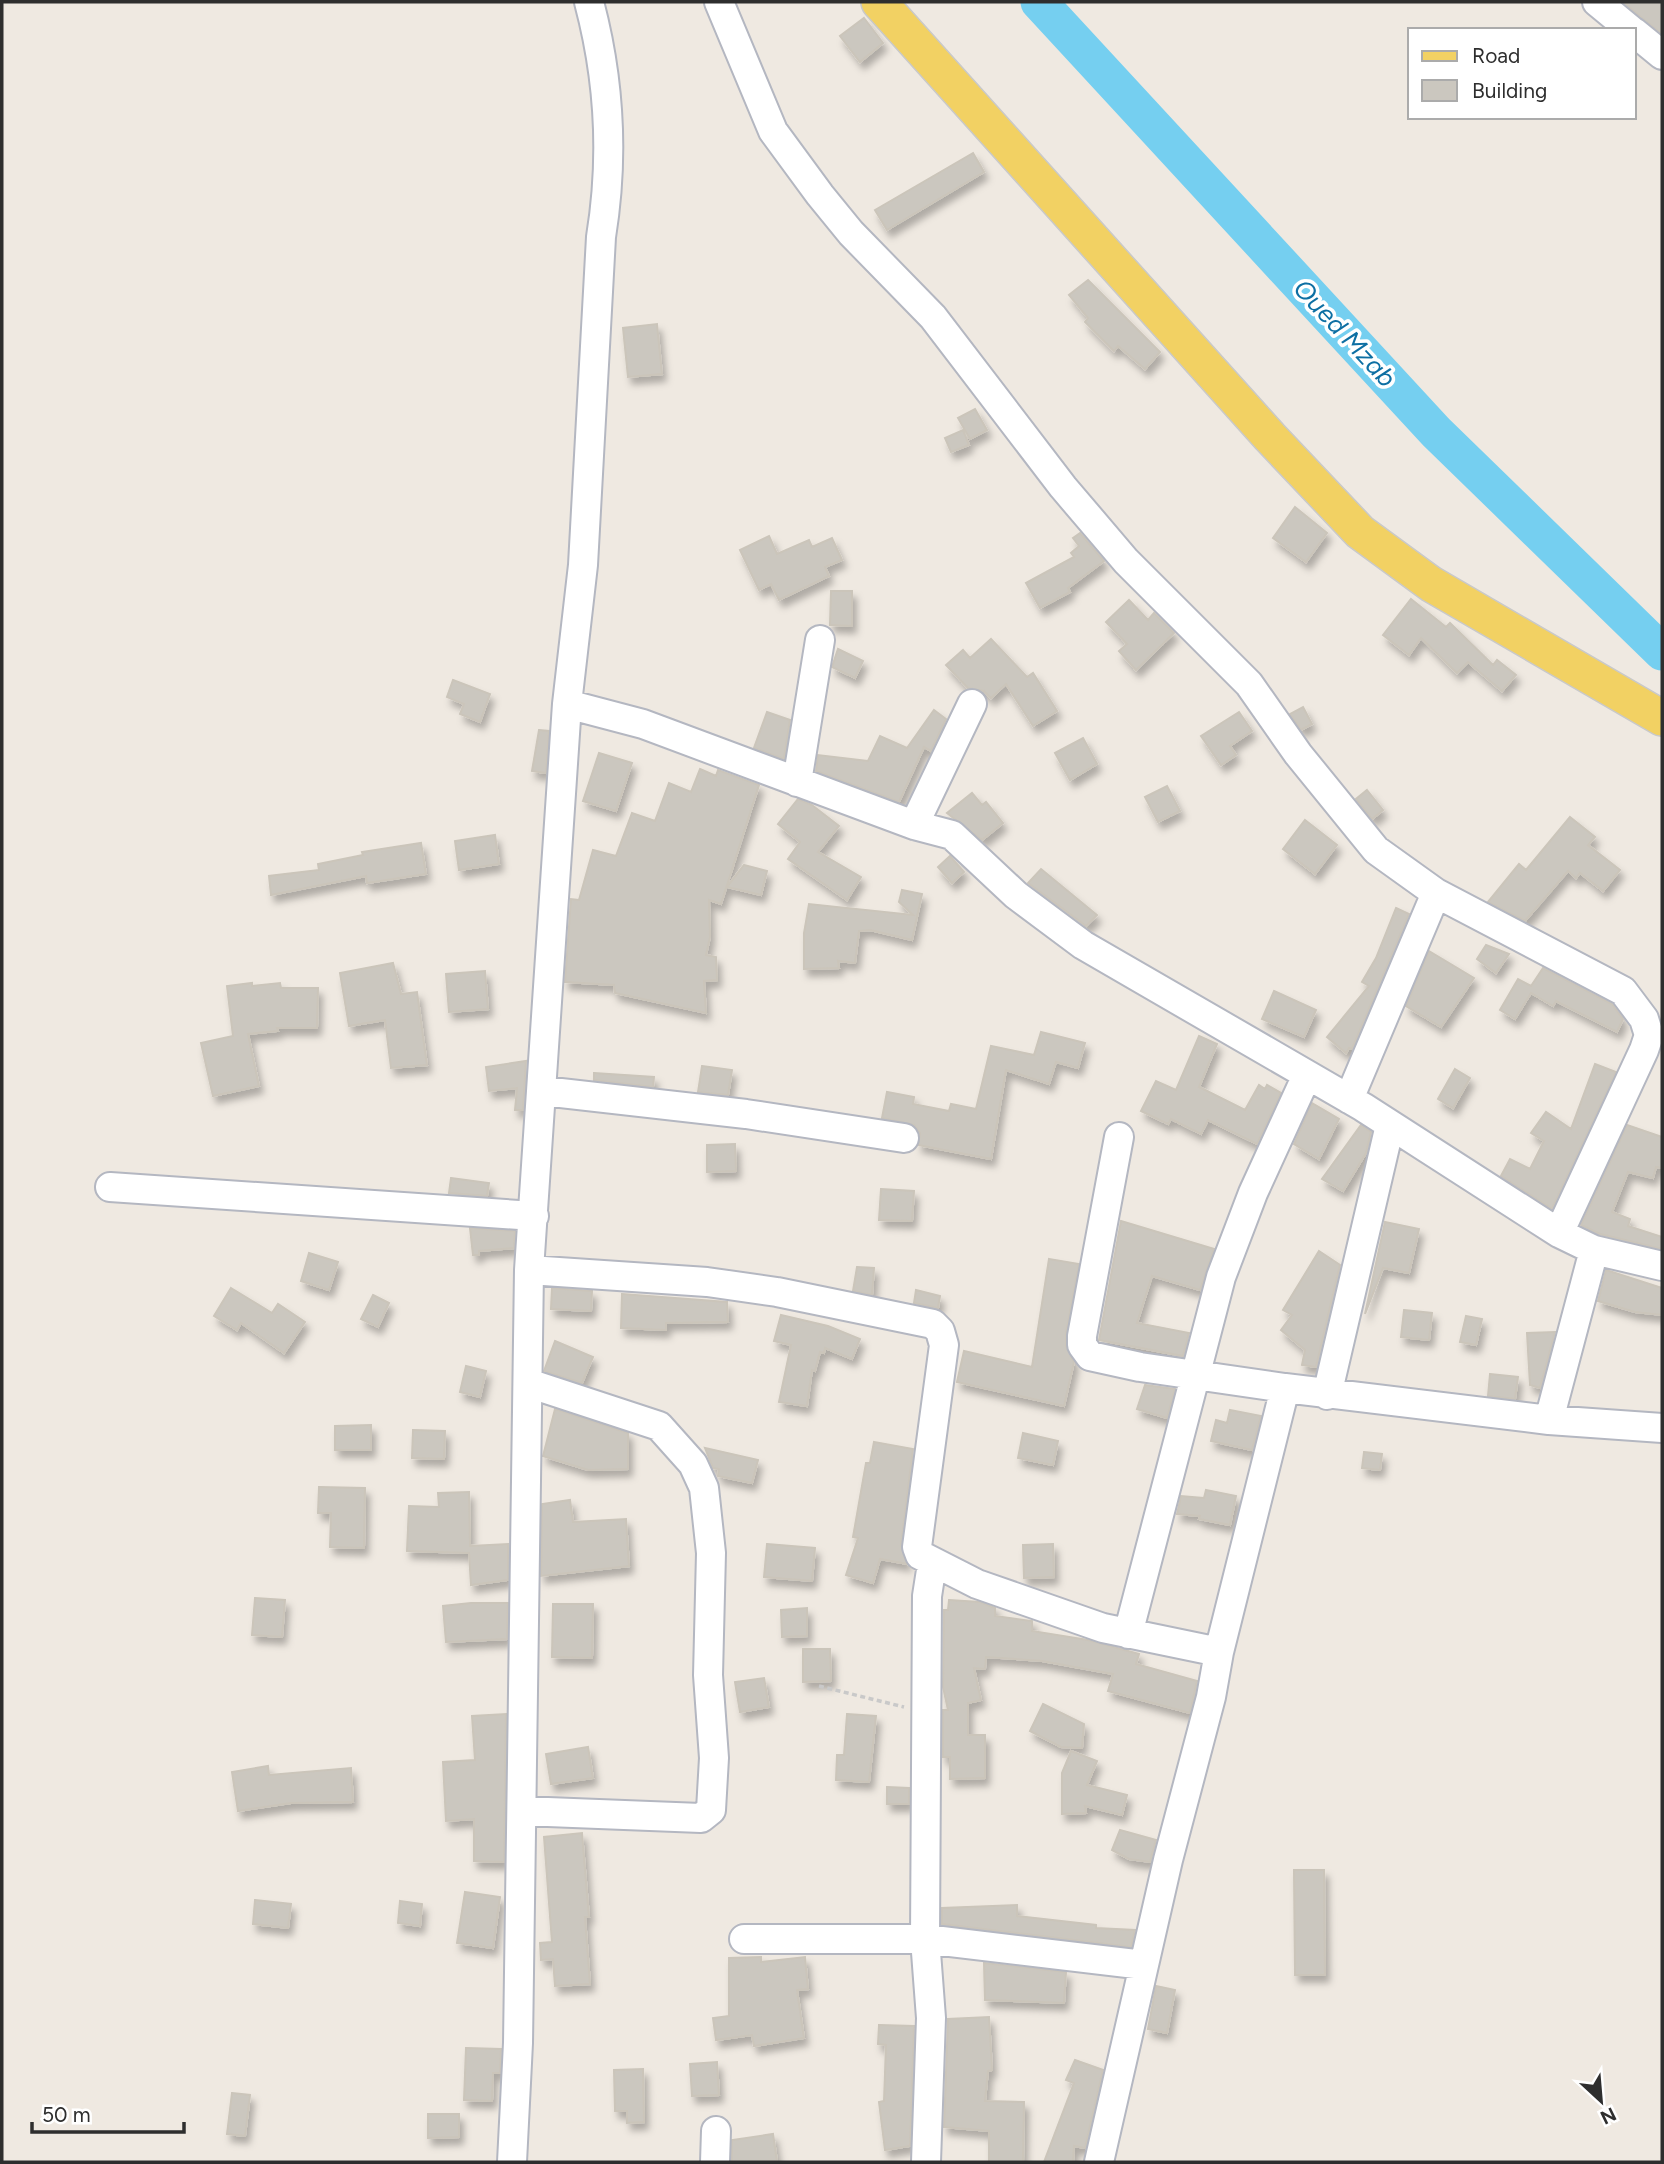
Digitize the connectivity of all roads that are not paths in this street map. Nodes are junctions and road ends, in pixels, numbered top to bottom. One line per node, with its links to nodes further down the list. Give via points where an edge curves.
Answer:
1 (589, 2): 9 (street, via 604,65 610,144 583,565)
2 (719, 2): 14 (street, via 773,131 828,205 933,317 1126,561 1249,684 1352,824 1376,850)
3 (879, 2): 11 (main road, via 1360,531 1431,584)
4 (1597, 2): 5 (street)
5 (1629, 28)
6 (1636, 33): 7 (street)
7 (1662, 55)
8 (820, 640): 12 (street)
9 (567, 704): 12 (street, via 643,724); 16 (street)
10 (972, 704): 13 (street)
11 (1662, 718)
12 (797, 782): 13 (street)
13 (914, 825): 15 (street, via 952,835 1016,895 1083,946)
14 (1436, 893): 17 (street); 23 (street, via 1623,991 1644,1019 1649,1035 1644,1050)
15 (1307, 1074): 17 (street); 27 (street, via 1239,1229)
16 (543, 1091): 20 (street); 22 (street)
17 (1349, 1099): 18 (street)
18 (1390, 1125): 23 (street); 30 (street)
19 (1119, 1137): 27 (street, via 1082,1345 1090,1356)
20 (904, 1138)
21 (110, 1187): 22 (street)
22 (534, 1216): 26 (street)
23 (1559, 1233): 24 (street)
24 (1594, 1250): 25 (street); 31 (street)
25 (1662, 1266)
26 (530, 1270): 28 (street); 33 (street, via 707,1282 933,1324 944,1345 917,1548)
27 (1194, 1373): 29 (street); 34 (street)
28 (528, 1382): 36 (street); 36 (street, via 659,1426 693,1464 708,1510 712,1604 708,1675 714,1758 711,1810 701,1818)
29 (1285, 1388): 30 (street); 35 (street)
30 (1327, 1395): 31 (street)
31 (1549, 1420): 32 (street)
32 (1662, 1428)
33 (932, 1564): 34 (street, via 1017,1599); 38 (street, via 927,1596)
34 (1128, 1633): 35 (street)
35 (1219, 1652): 39 (street)
36 (522, 1811): 41 (street)
37 (744, 1939): 38 (street)
38 (925, 1939): 39 (street); 43 (street, via 931,2018)
39 (1144, 1965): 44 (street)
40 (716, 2130): 42 (street)
41 (512, 2162)
42 (715, 2162)
43 (926, 2162)
44 (1099, 2162)

